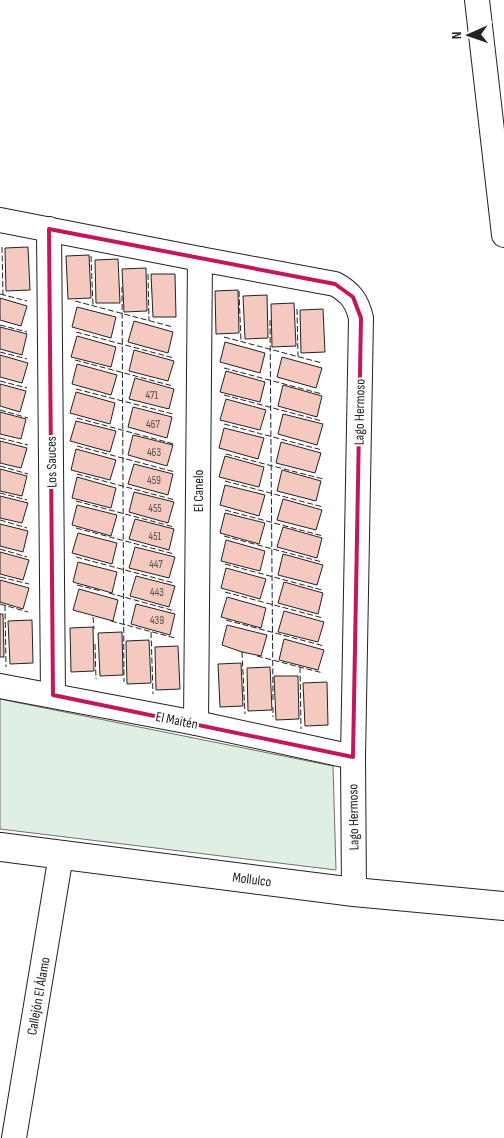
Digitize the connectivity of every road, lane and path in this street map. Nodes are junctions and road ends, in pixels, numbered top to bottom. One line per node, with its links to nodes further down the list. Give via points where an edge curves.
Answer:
1 (477, 0): 4 (street)
2 (0, 220): 3 (street, Lago Hermoso)
3 (49, 229): 5 (street, Lago Hermoso); 7 (street, Los Sauces)
4 (504, 235)
5 (200, 260): 8 (street, El Canelo); 9 (street, Lago Hermoso, via 335,284 349,293 358,307 361,318)
6 (0, 686): 7 (street, El Maitén)
7 (53, 695): 8 (street, El Maitén)
8 (196, 723): 9 (street, El Maitén)
9 (353, 757): 12 (street, Lago Hermoso)
10 (0, 848): 11 (street, Mollulco)
11 (62, 855): 12 (street, Mollulco); 14 (street, Callejón El Álamo)
12 (354, 892): 13 (street, Mollulco)
13 (504, 906)
14 (14, 1138)

